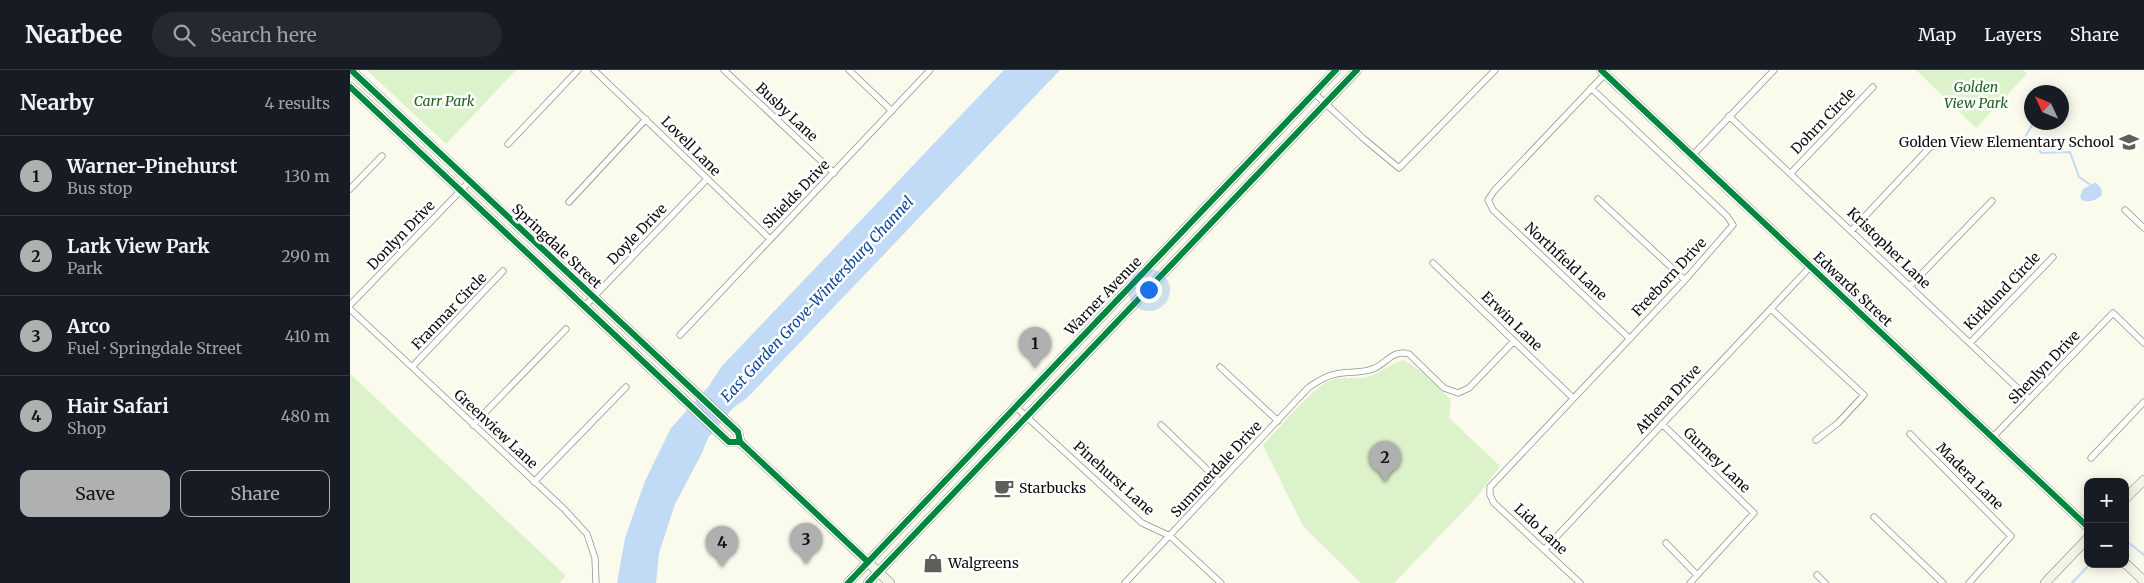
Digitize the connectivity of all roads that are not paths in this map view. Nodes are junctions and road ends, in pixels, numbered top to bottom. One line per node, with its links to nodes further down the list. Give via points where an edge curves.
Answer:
1 (351, 70): 27 (main road, Springdale Street)
2 (578, 70): 20 (street)
3 (594, 70): 19 (street, Lovell Lane)
4 (724, 70): 24 (street, Busby Lane)
5 (849, 70): 17 (street)
6 (930, 70): 17 (street, Shields Drive)
7 (1336, 70): 15 (main road, Warner Avenue)
8 (1357, 70): 16 (main road, Warner Avenue)
9 (1495, 70): 16 (street, via 1399,168)
10 (1774, 70): 18 (street)
11 (1603, 72): 14 (street); 23 (main road, Edwards Street)
12 (350, 87): 29 (main road, Springdale Street)
13 (1873, 87): 25 (street, Dohrn Circle)
14 (1592, 88): 41 (street, Freeborn Drive, via 1731,220 1731,229); 50 (street, Northfield Lane, via 1488,200 1493,210)
15 (1314, 93): 16 (street); 60 (main road, Warner Avenue)
16 (1326, 104): 61 (main road, Warner Avenue)
17 (892, 111): 24 (street, Shields Drive)
18 (1730, 116): 23 (street); 25 (street, Kristopher Lane)
19 (646, 119): 26 (street, Lovell Lane); 32 (street)
20 (508, 144)
21 (1931, 146): 35 (street)
22 (382, 156): 28 (street)
23 (1692, 156): 39 (main road, Edwards Street)
24 (834, 173): 36 (street, Shields Drive)
25 (1791, 173): 35 (street, Kristopher Lane)
26 (707, 179): 36 (street, Lovell Lane); 43 (street, Doyle Drive)
27 (470, 182): 29 (street, Donlyn Drive); 43 (main road, Springdale Street)
28 (350, 189)
29 (460, 191): 44 (street, Donlyn Drive); 45 (main road, Springdale Street)
30 (1598, 199): 41 (street)
31 (1992, 201): 42 (street)
32 (569, 202)
33 (2125, 210): 34 (street)
34 (2144, 228)
35 (1852, 230): 42 (street, Kristopher Lane)
36 (770, 239): 49 (street, Shields Drive)
37 (2053, 257): 52 (street, Kirklund Circle)
38 (1433, 263): 51 (street, Erwin Lane)
39 (1811, 266): 46 (street, Athena Drive); 67 (main road, Edwards Street)
40 (503, 271): 54 (street, Franmar Circle)
41 (1685, 280): 50 (street, Freeborn Drive)
42 (1910, 286): 52 (street, Kristopher Lane)
43 (594, 297): 45 (street, Doyle Drive); 69 (main road, Springdale Street, via 738,432)
44 (350, 305)
45 (584, 307): 69 (main road, Springdale Street, via 729,442)
46 (1771, 309): 63 (street, Athena Drive); 68 (street, via 1864,395 1838,423)
47 (350, 310): 54 (street, Greenview Lane)
48 (566, 329): 64 (street)
49 (680, 335)
50 (1629, 338): 57 (street, Freeborn Drive)
51 (1514, 341): 57 (street, Erwin Lane); 62 (street, Summerdale Drive, via 1469,388 1458,393 1444,388 1409,354 1396,353 1372,370 1328,376 1308,388)
52 (1970, 343): 58 (street, Kristopher Lane)
53 (2144, 343): 58 (street, Shenlyn Drive, via 2113,313)
54 (412, 367): 64 (street, Greenview Lane)
55 (1220, 367): 62 (street)
56 (626, 387): 73 (street)
57 (1573, 398): 75 (street, Freeborn Drive, via 1492,483)
58 (2029, 400): 67 (street, Shenlyn Drive)
59 (2144, 402): 71 (street)
60 (1016, 407): 61 (street, Pinehurst Lane); 70 (main road, Warner Avenue)
61 (1027, 418): 77 (main road, Warner Avenue); 80 (street, Pinehurst Lane, via 1142,522)
62 (1278, 421): 74 (street, Summerdale Drive)
63 (1662, 424): 83 (street, Athena Drive); 87 (street, Gurney Lane, via 1754,513)
64 (473, 425): 73 (street, Greenview Lane)
65 (1162, 425): 74 (street)
66 (1910, 434): 100 (street, Madera Lane, via 2011,536)
67 (1992, 438): 79 (main road, Edwards Street)
68 (1816, 440)
69 (740, 442): 84 (main road, Springdale Street)
70 (972, 452): 77 (main road, via 965,468 940,496); 84 (main road, Warner Avenue)
71 (2091, 458)
72 (2144, 480): 76 (main road)
73 (534, 482): 90 (street, Greenview Lane, via 587,534 595,558)
74 (1220, 482): 80 (street, Summerdale Drive)
75 (1489, 491): 83 (street, Lido Lane, via 1494,503)
76 (2129, 496)
77 (943, 503): 86 (main road, Warner Avenue)
78 (1874, 517): 99 (street)
79 (2084, 523)
80 (1170, 536): 94 (street, Summerdale Drive); 95 (street, Pinehurst Lane)
81 (2084, 542): 101 (main road)
82 (1666, 543): 87 (street)
83 (1544, 550): 96 (street, Lido Lane)
84 (868, 562): 86 (main road, Springdale Street); 91 (main road, Warner Avenue)
85 (2129, 567): 89 (main road)
86 (878, 572): 92 (main road, Warner Avenue); 93 (main road, Springdale Street)
87 (1697, 575): 97 (street)
88 (1818, 576): 98 (street)
89 (2144, 581)
90 (596, 583)
91 (848, 583)
92 (868, 583)
93 (890, 583)
94 (1125, 583)
95 (1221, 583)
96 (1580, 583)
97 (1690, 583)
98 (1825, 583)
99 (1943, 583)
100 (1969, 583)
101 (2045, 583)

